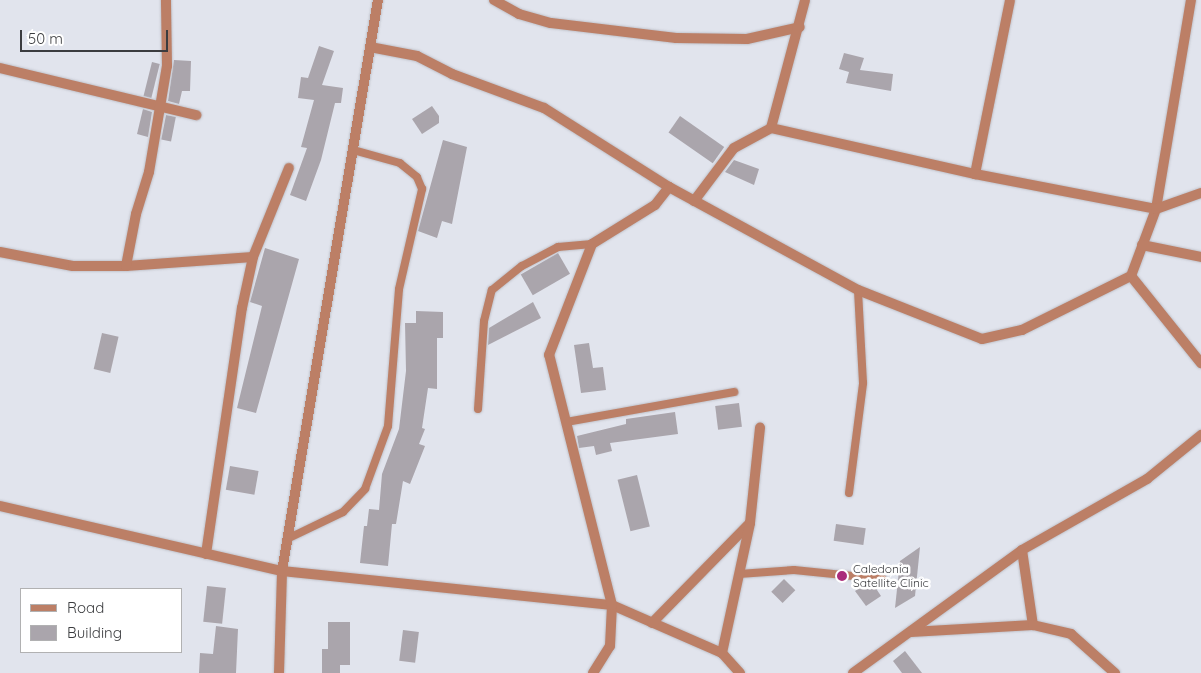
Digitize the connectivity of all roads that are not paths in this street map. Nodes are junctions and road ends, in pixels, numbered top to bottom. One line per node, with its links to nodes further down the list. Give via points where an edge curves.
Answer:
1 (166, 0): 10 (street, via 167,66)
2 (378, 0): 8 (street)
3 (494, 0): 7 (street, via 519,14 551,24 676,38 746,38)
4 (805, 0): 7 (street)
5 (1010, 0): 15 (street)
6 (1191, 0): 19 (street)
7 (800, 27): 12 (street)
8 (370, 47): 13 (street); 16 (street, via 417,56 452,74 544,108)
9 (0, 68): 10 (street)
10 (161, 106): 11 (street); 25 (street)
11 (196, 115)
12 (771, 128): 15 (street); 18 (street, via 734,148)
13 (353, 150): 37 (street); 37 (lane, via 400,164 417,177 422,188 399,289 388,426 365,489 343,512)
14 (289, 168): 23 (street)
15 (975, 174): 19 (street)
16 (669, 187): 18 (street); 20 (street, via 654,206)
17 (1201, 193): 19 (street)
18 (694, 201): 27 (street)
19 (1156, 209): 21 (street)
20 (592, 244): 30 (lane, via 558,247 522,266 492,290 484,321); 31 (street, via 549,356)
21 (1142, 245): 24 (street); 26 (street)
22 (0, 252): 25 (street, via 73,266)
23 (253, 257): 25 (street); 39 (street, via 242,308)
24 (1201, 257)
25 (126, 266)
26 (1131, 276): 27 (street, via 1030,327 982,339); 28 (street)
27 (858, 290): 34 (lane, via 863,383)
28 (1201, 363)
29 (734, 392): 31 (lane)
30 (478, 410)
31 (566, 422): 43 (street)
32 (760, 428): 36 (street)
33 (1201, 435): 38 (street, via 1147,479)
34 (849, 493)
35 (0, 506): 39 (street)
36 (750, 523): 41 (street); 44 (street)
37 (287, 539): 40 (street)
38 (1022, 550): 45 (street); 46 (street)
39 (206, 554): 40 (street)
40 (282, 571): 43 (street); 48 (street)
41 (739, 574): 42 (lane, via 794,570); 47 (street)
42 (883, 579)
43 (612, 605): 44 (street); 49 (street, via 610,646)
44 (652, 623): 47 (street)
45 (1033, 624): 46 (street); 52 (street, via 1071,634)
46 (910, 632): 51 (street)
47 (722, 653): 50 (street)
48 (279, 673)
49 (593, 673)
50 (740, 673)
51 (853, 673)
52 (1115, 673)

